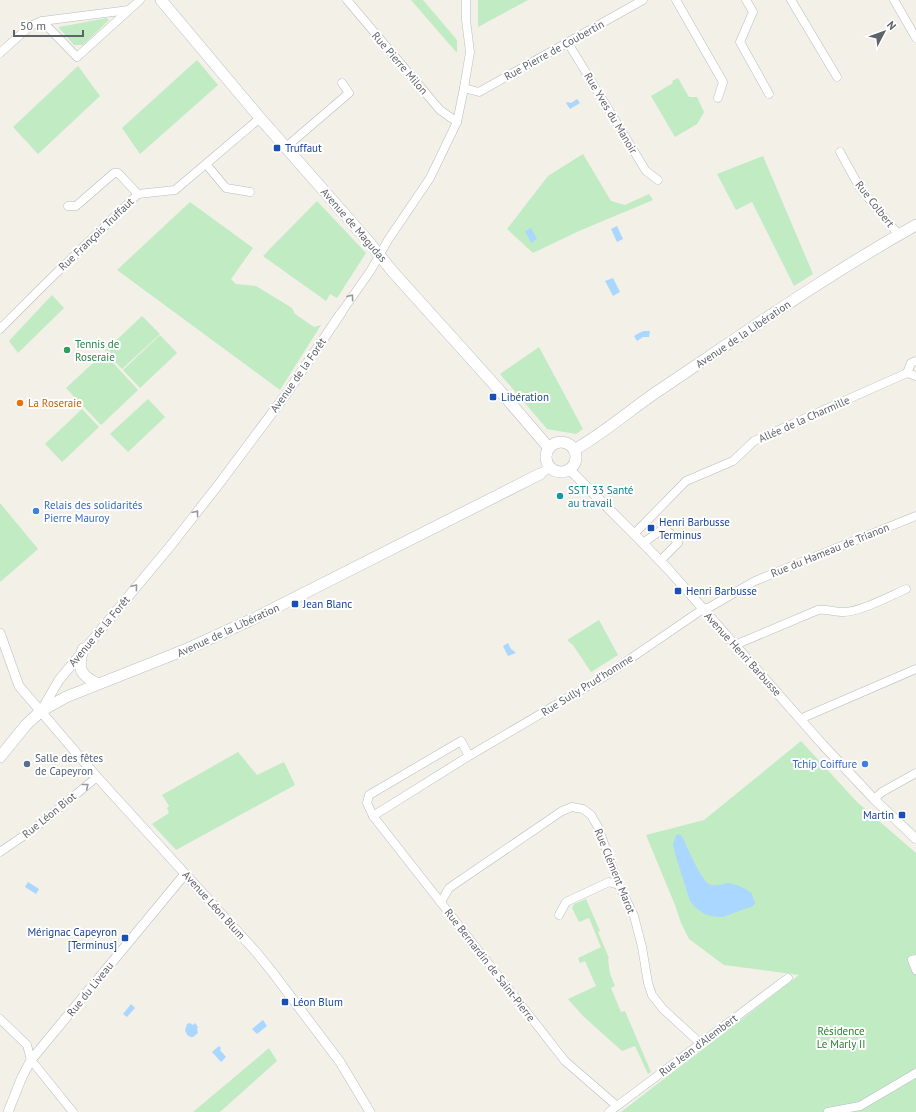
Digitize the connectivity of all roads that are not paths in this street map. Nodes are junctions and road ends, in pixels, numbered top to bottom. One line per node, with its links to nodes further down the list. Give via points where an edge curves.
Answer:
1 (140, 0): 10 (street)
2 (161, 0): 20 (main road, Avenue de Magudas)
3 (346, 0): 21 (street, Rue Pierre Milon, via 440,110)
4 (466, 0): 17 (street, Avenue de la Forêt, via 470,52)
5 (643, 0): 13 (street, Rue Pierre de Coubertin)
6 (676, 0): 19 (street, via 723,82)
7 (746, 0): 18 (street, via 752,12 740,42)
8 (791, 0): 15 (street)
9 (894, 0): 12 (street)
10 (129, 10): 11 (street); 11 (street, via 77,58)
11 (42, 21): 14 (street, via 30,26)
12 (916, 38)
13 (568, 42): 17 (street, Rue Pierre de Coubertin, via 479,92); 25 (street, Rue Yves du Manoir, via 646,171)
14 (0, 54)
15 (837, 77)
16 (342, 83): 22 (street, via 349,93)
17 (464, 88): 21 (street, Avenue de la Forêt)
18 (769, 94)
19 (718, 98)
20 (260, 118): 22 (main road, Avenue de Magudas); 24 (street, Rue François Truffaut)
21 (457, 122): 31 (street, Avenue de la Forêt, via 430,178)
22 (286, 147): 31 (main road, Avenue de Magudas)
23 (840, 152): 30 (street, Rue Colbert, via 860,188)
24 (206, 164): 26 (street, via 226,188); 27 (street, Rue François Truffaut, via 175,190)
25 (658, 180)
26 (250, 192)
27 (138, 194): 28 (street, via 118,173 114,173 76,206); 33 (street, Rue François Truffaut)
28 (68, 206)
29 (916, 225): 30 (main road, Avenue de la Libération)
30 (899, 235): 38 (main road, Avenue de la Libération, via 753,327)
31 (380, 255): 32 (street, Avenue de la Forêt, one-way to 31); 37 (main road, Avenue de Magudas)
32 (341, 312): 50 (street, Avenue de la Forêt, one-way to 32, via 219,484 287,393)
33 (0, 329)
34 (916, 361): 35 (street, Allée de la Charmille, via 911,363)
35 (907, 373): 36 (street); 43 (street, Allée de la Charmille, via 754,441 734,461 686,481)
36 (916, 376)
37 (549, 448): 38 (main road, via 557,442 562,442); 39 (main road, via 546,458)
38 (574, 450): 40 (main road, via 575,462)
39 (550, 467): 40 (main road, via 562,472); 41 (street, Avenue de la Libération)
40 (569, 469): 43 (street, Avenue Henri Barbusse)
41 (540, 474): 52 (main road, Avenue de la Libération, via 255,618 187,649)
42 (916, 516): 47 (street, Rue du Hameau de Trianon, via 755,581)
43 (634, 534): 44 (street, Avenue Henri Barbusse)
44 (643, 543): 45 (street, Avenue Henri Barbusse); 45 (street, via 664,528 672,535 678,543)
45 (660, 561): 47 (street, Avenue Henri Barbusse)
46 (906, 589): 49 (street, via 856,610 818,610)
47 (703, 609): 49 (street, Avenue Henri Barbusse); 55 (street, Rue Sully Prud'homme, via 605,676)
48 (0, 633): 53 (street, Avenue Léon Blum, via 19,686)
49 (735, 645): 54 (street, Avenue Henri Barbusse)
50 (83, 650): 52 (main road, via 80,669 85,677); 53 (street, Avenue de la Forêt, via 59,680)
51 (916, 668): 54 (street)
52 (98, 684): 53 (main road, Avenue de la Libération)
53 (41, 711): 56 (main road, Avenue de la Libération); 58 (street, Avenue Léon Blum)
54 (800, 719): 59 (street, Avenue Henri Barbusse)
55 (469, 756): 60 (street, Rue Sully Prud'homme); 60 (street, via 461,741 369,795 366,803)
56 (0, 757)
57 (916, 773): 59 (street)
58 (97, 777): 62 (street, Rue Léon Biot, one-way to 58, via 35,828); 63 (street, Avenue Léon Blum)
59 (874, 799): 61 (street, Avenue Henri Barbusse)
60 (373, 816): 65 (street, Rue Bernardin de Saint-Pierre)
61 (916, 839)
62 (0, 852)
63 (185, 874): 72 (street, Rue du Liveau); 77 (street, Avenue Léon Blum, via 274,973 340,1062)
64 (619, 885): 65 (street, Rue Clément Marot, via 598,827 591,815 583,809 572,807 545,822 448,888); 66 (street, via 609,882 566,902); 71 (street, Rue Clément Marot, via 634,916 652,995 663,1009)
65 (441, 902): 74 (street, Rue Bernardin de Saint-Pierre, via 565,1061)
66 (559, 915)
67 (916, 958): 68 (street, via 912,960)
68 (916, 970)
69 (788, 978): 71 (street, Rue Jean d'Alembert)
70 (0, 1019): 72 (street, via 27,1045)
71 (700, 1043): 74 (street, Rue Jean d'Alembert)
72 (31, 1060): 75 (street, Rue du Liveau); 76 (street)
73 (916, 1073): 79 (street, via 860,1106)
74 (616, 1106): 78 (street, Rue Jean d'Alembert)
75 (8, 1112)
76 (73, 1112)
77 (370, 1112)
78 (609, 1112)
79 (828, 1112)

